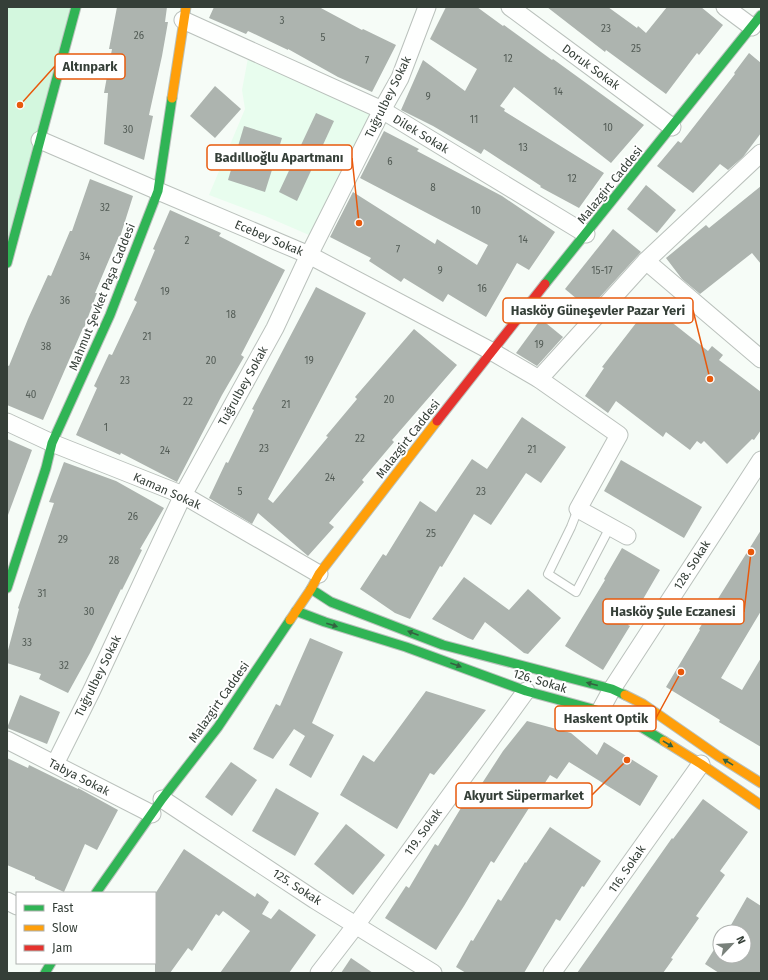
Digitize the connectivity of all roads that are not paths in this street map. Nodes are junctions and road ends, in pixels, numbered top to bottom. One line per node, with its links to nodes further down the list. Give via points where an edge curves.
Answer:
1 (76, 7): 9 (street)
2 (427, 7): 7 (street, Tuğrulbey Sokak, via 400,78)
3 (510, 7): 8 (street, Doruk Sokak)
4 (725, 7): 6 (street)
5 (185, 13): 7 (street, Dilek Sokak); 11 (street, Mahmut Şevket Paşa Caddesi)
6 (756, 21): 8 (street, Malazgirt Caddesi)
7 (382, 110): 12 (street, Dilek Sokak); 13 (street, Tuğrulbey Sokak)
8 (672, 127): 12 (street, Malazgirt Caddesi)
9 (40, 140): 11 (street, Ecebey Sokak); 15 (street)
10 (761, 153): 14 (street)
11 (158, 191): 13 (street, Ecebey Sokak); 20 (street, Mahmut Şevket Paşa Caddesi, via 110,315)
12 (586, 234): 16 (street, Malazgirt Caddesi)
13 (309, 255): 16 (street, Ecebey Sokak); 22 (street, Tuğrulbey Sokak, via 276,328)
14 (646, 261): 17 (street); 18 (street)
15 (7, 263)
16 (491, 351): 18 (street, Ecebey Sokak); 26 (street, Malazgirt Caddesi)
17 (761, 359)
18 (538, 379): 23 (street, Ecebey Sokak, via 619,435)
19 (7, 422): 20 (street, Kaman Sokak)
20 (52, 443): 22 (street, Kaman Sokak); 27 (street, Mahmut Şevket Paşa Caddesi)
21 (761, 460): 29 (street, 128. Sokak)
22 (183, 495): 26 (street, Kaman Sokak); 33 (street, Tuğrulbey Sokak)
23 (578, 509): 24 (street); 24 (lane, via 548,574 576,592)
24 (610, 527): 25 (street)
25 (627, 536)
26 (315, 581): 28 (street, Malazgirt Caddesi); 29 (street, 126. Sokak, one-way to 26, via 444,645 331,602)
27 (7, 588)
28 (296, 611): 30 (street, 126. Sokak, one-way to 30); 36 (street, Malazgirt Caddesi, via 218,727)
29 (612, 689): 31 (street, 128. Sokak); 35 (street, 126. Sokak, one-way to 29, via 642,704)
30 (526, 690): 31 (street, 126. Sokak); 42 (street, 119. Sokak)
31 (600, 711): 34 (street, 126. Sokak, one-way to 34, via 626,718)
32 (7, 740): 33 (street, Tabya Sokak)
33 (55, 764): 38 (street, Tabya Sokak)
34 (701, 764): 37 (street, 126. Sokak); 47 (street, 116. Sokak)
35 (761, 783)
36 (162, 799): 38 (street, Malazgirt Caddesi); 42 (street, 125. Sokak)
37 (761, 805)
38 (152, 814): 39 (street, Malazgirt Caddesi)
39 (97, 892)
40 (7, 901): 41 (street)
41 (16, 906)
42 (356, 925): 45 (street, 119. Sokak); 46 (street, 125. Sokak)
43 (50, 964): 44 (street)
44 (45, 973)
45 (319, 973)
46 (433, 973)
47 (552, 973)

